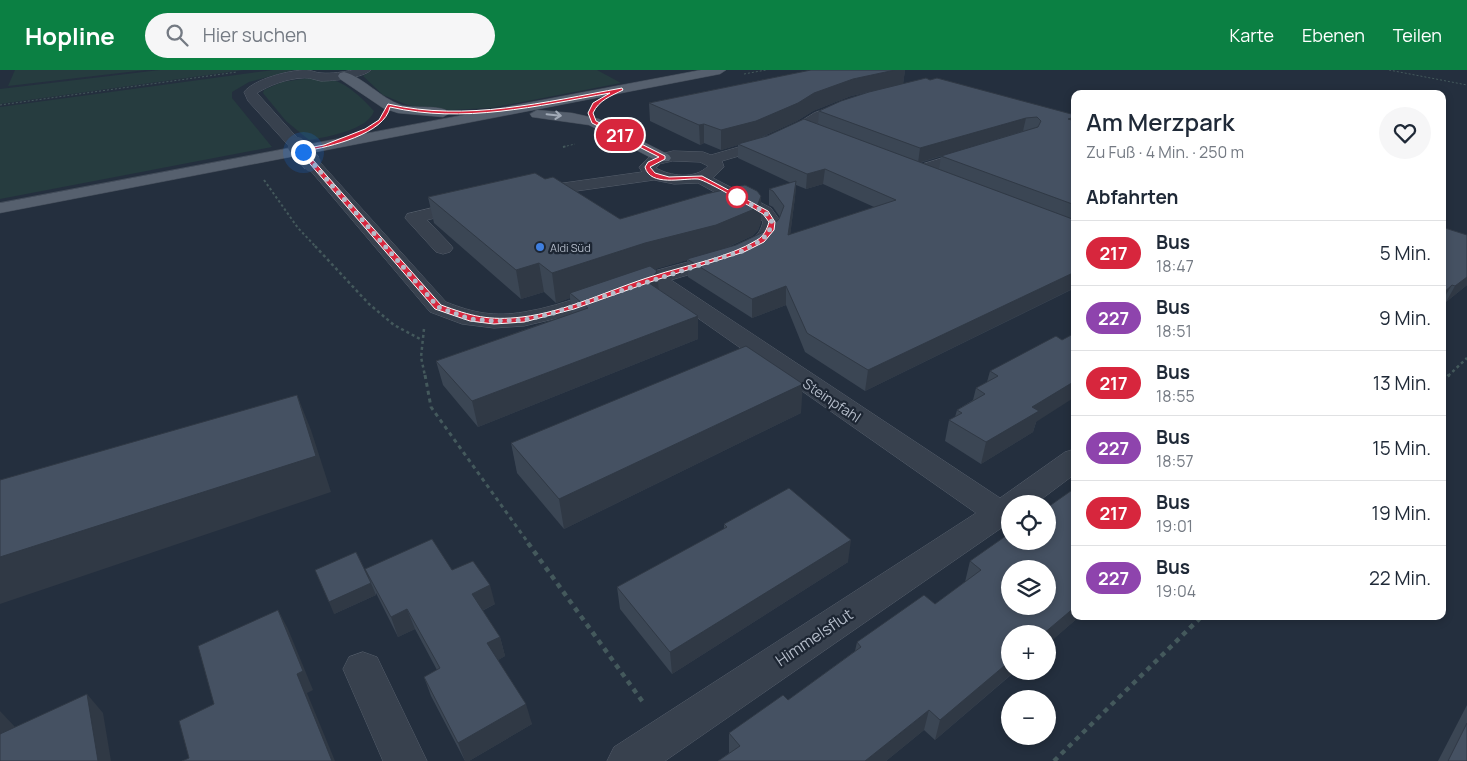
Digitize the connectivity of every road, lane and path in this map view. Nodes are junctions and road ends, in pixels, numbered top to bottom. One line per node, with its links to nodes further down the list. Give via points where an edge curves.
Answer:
1 (365, 70): 6 (street)
2 (720, 70): 8 (main road)
3 (1389, 70): 7 (path)
4 (243, 71): 10 (path)
5 (307, 72): 6 (street, via 321,77); 30 (street, bridge, via 268,83 250,92 438,307 470,319 524,320 571,308)
6 (344, 76): 11 (main road)
7 (1467, 85)
8 (622, 89): 12 (main road); 14 (main road, via 594,104 590,113)
9 (866, 99): 15 (street, via 819,116)
10 (0, 105)
11 (388, 105): 12 (main road, via 403,110 453,113); 17 (main road, via 381,121)
12 (516, 109): 13 (main road)
13 (471, 118): 14 (main road, one-way to 14, via 524,114); 17 (main road)
14 (594, 122): 19 (main road)
15 (803, 126): 16 (street); 21 (street)
16 (821, 133)
17 (325, 146): 28 (main road)
18 (992, 148): 22 (street)
19 (663, 158): 21 (street, via 688,155); 23 (street, via 648,167)
20 (901, 163): 22 (street)
21 (705, 169): 23 (street, via 669,179); 30 (street, via 765,212 772,222 770,230 762,241 742,251)
22 (919, 170): 25 (street)
23 (653, 175): 26 (street)
24 (263, 177): 32 (path, via 298,228 369,304 394,325)
25 (945, 180)
26 (518, 193)
27 (489, 199): 29 (street, via 414,218)
28 (0, 208)
29 (443, 248)
30 (654, 278): 37 (street, Steinpfahl)
31 (424, 326): 32 (path)
32 (422, 340): 41 (path, via 421,357 431,406)
33 (1467, 358): 34 (path)
34 (1446, 378)
35 (1071, 462): 36 (street)
36 (1025, 495)
37 (1001, 504)
38 (1001, 512): 41 (street, Himmelsflut)
39 (1198, 620): 44 (path)
40 (363, 669): 42 (street)
41 (667, 736): 43 (street, Himmelsflut)
42 (405, 761)
43 (629, 761)
44 (1054, 761)

